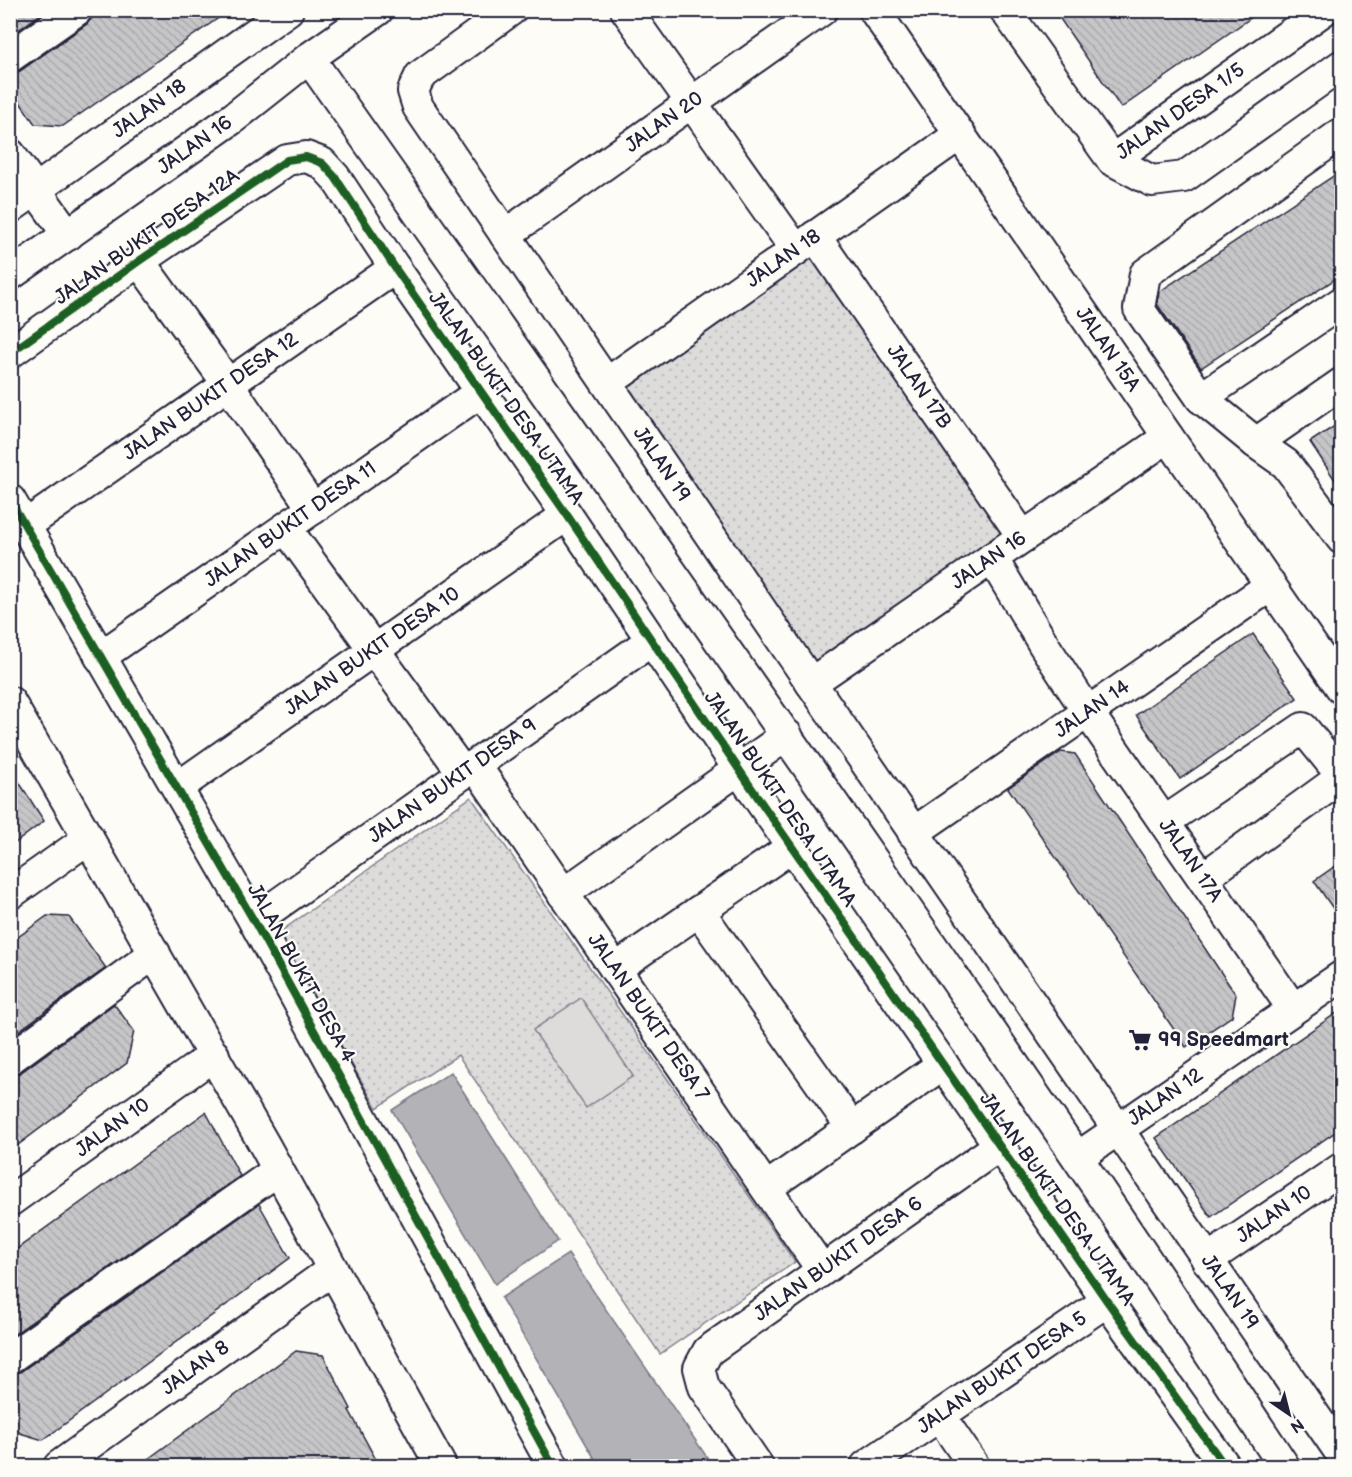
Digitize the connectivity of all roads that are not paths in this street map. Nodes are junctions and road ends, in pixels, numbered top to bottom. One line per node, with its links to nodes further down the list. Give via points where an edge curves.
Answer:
1 (77, 10): 10 (street)
2 (288, 10): 19 (street, JALAN 18)
3 (378, 10): 11 (street, JALAN 16)
4 (511, 10): 22 (street, JALAN 19, via 420,76 413,91 418,107)
5 (626, 10): 13 (street, JALAN 17B)
6 (822, 10): 13 (street, JALAN 20)
7 (874, 10): 15 (street, JALAN 15A)
8 (1005, 10): 18 (street)
9 (1324, 10): 18 (street, JALAN DESA 1/5)
10 (10, 57)
11 (309, 58): 21 (street, JALAN 16, via 232,119); 52 (street, JALAN BUKIT DESA UTAMA)
12 (1341, 65): 18 (street, JALAN DESA 1/5, via 1184,177 1152,181)
13 (691, 103): 22 (street, JALAN 20); 23 (street, JALAN 17B)
14 (1341, 133): 33 (street, via 1145,274 1139,309)
15 (959, 135): 23 (street, JALAN 18); 34 (street, JALAN 15A)
16 (10, 154): 19 (street)
17 (306, 157): 24 (street, JALAN BUKIT DESA 12A, via 287,160); 25 (street, JALAN BUKIT DESA UTAMA, via 322,163 335,177)
18 (1112, 160)
19 (36, 190): 20 (street, JALAN 18); 21 (street)
20 (10, 208)
21 (68, 234): 26 (street, JALAN 16)
22 (506, 235): 29 (street, JALAN 19)
23 (806, 243): 29 (street, JALAN 18); 41 (street, JALAN 17B)
24 (139, 261): 28 (street, JALAN BUKIT DESA 12A); 31 (street)
25 (395, 268): 31 (street, JALAN BUKIT DESA 12); 32 (street, JALAN BUKIT DESA UTAMA)
26 (10, 274)
27 (1341, 302): 33 (street)
28 (10, 353)
29 (607, 383): 48 (street, JALAN 19)
30 (1341, 383): 35 (street)
31 (228, 384): 37 (street); 39 (street, JALAN BUKIT DESA 12)
32 (482, 391): 37 (street, JALAN BUKIT DESA 11); 38 (street, JALAN BUKIT DESA UTAMA)
33 (1201, 398): 35 (street)
34 (1168, 437): 41 (street, JALAN 16); 44 (street, JALAN 15A)
35 (1256, 443): 42 (street, via 1286,464)
36 (10, 500): 39 (street, JALAN BUKIT DESA 4)
37 (313, 509): 40 (street, JALAN BUKIT DESA 11)
38 (567, 515): 45 (street, JALAN BUKIT DESA UTAMA); 46 (street, JALAN BUKIT DESA 10)
39 (26, 525): 47 (street, JALAN BUKIT DESA 4)
40 (286, 528): 46 (street, JALAN BUKIT DESA 7); 47 (street, JALAN BUKIT DESA 11)
41 (1023, 537): 43 (street, JALAN 16)
42 (1341, 539)
43 (992, 558): 48 (street, JALAN 16); 51 (street, JALAN 17A)
44 (1270, 586): 49 (street, JALAN 15A); 51 (street, JALAN 14)
45 (652, 640): 54 (street, JALAN BUKIT DESA 9); 55 (street, JALAN BUKIT DESA UTAMA)
46 (374, 650): 54 (street, JALAN BUKIT DESA 7); 57 (street, JALAN BUKIT DESA 10)
47 (100, 657): 57 (street, JALAN BUKIT DESA 4)
48 (811, 683): 59 (street, JALAN 19)
49 (1341, 689)
50 (10, 702): 53 (street)
51 (1087, 711): 58 (street, JALAN 17A); 59 (street, JALAN 14)
52 (787, 735): 55 (street); 77 (street, JALAN BUKIT DESA UTAMA)
53 (20, 738): 60 (street)
54 (469, 769): 64 (street, JALAN BUKIT DESA 7); 66 (street, JALAN BUKIT DESA 9)
55 (738, 769): 61 (street, JALAN BUKIT DESA UTAMA); 64 (street)
56 (1341, 776): 58 (street, via 1303,728); 62 (street)
57 (178, 787): 66 (street, JALAN BUKIT DESA 4)
58 (1164, 822): 62 (street, JALAN 17A)
59 (913, 833): 75 (street, JALAN 19)
60 (89, 838): 63 (street); 67 (street)
61 (792, 847): 65 (street); 73 (street, JALAN BUKIT DESA UTAMA)
62 (1203, 878): 70 (street, JALAN 17A)
63 (10, 894)
64 (563, 894): 68 (street, JALAN BUKIT DESA 7)
65 (699, 911): 68 (street); 74 (street)
66 (255, 921): 91 (street, JALAN BUKIT DESA 4)
67 (155, 953): 71 (street); 72 (street)
68 (615, 969): 80 (street, JALAN BUKIT DESA 7)
69 (1341, 976): 70 (street, JALAN 12)
70 (1293, 1009): 75 (street, JALAN 12)
71 (214, 1055): 78 (street); 81 (street, JALAN 10)
72 (10, 1059)
73 (943, 1064): 74 (street); 76 (street, JALAN BUKIT DESA UTAMA)
74 (852, 1128): 80 (street)
75 (1117, 1130): 77 (street, JALAN 12); 82 (street, JALAN 19)
76 (1000, 1145): 84 (street, JALAN BUKIT DESA 6); 85 (street, JALAN BUKIT DESA UTAMA)
77 (1078, 1157): 96 (street, JALAN BUKIT DESA UTAMA)
78 (278, 1170): 83 (street); 86 (street)
79 (1339, 1175): 82 (street, JALAN 10)
80 (766, 1188): 84 (street, JALAN BUKIT DESA 7)
81 (10, 1201)
82 (1207, 1260): 88 (street, JALAN 19)
83 (332, 1270): 89 (street, JALAN 8); 90 (street)
84 (822, 1270): 92 (street, JALAN BUKIT DESA 6, via 708,1351 699,1368 704,1387)
85 (1107, 1301): 87 (street, JALAN BUKIT DESA 5); 95 (street, JALAN BUKIT DESA UTAMA)
86 (10, 1358)
87 (939, 1416): 93 (street, JALAN BUKIT DESA 5); 94 (street)
88 (1341, 1455)
89 (58, 1467)
90 (441, 1467)
91 (554, 1467)
92 (758, 1467)
93 (866, 1467)
94 (974, 1467)
95 (1225, 1467)
96 (1284, 1467)

